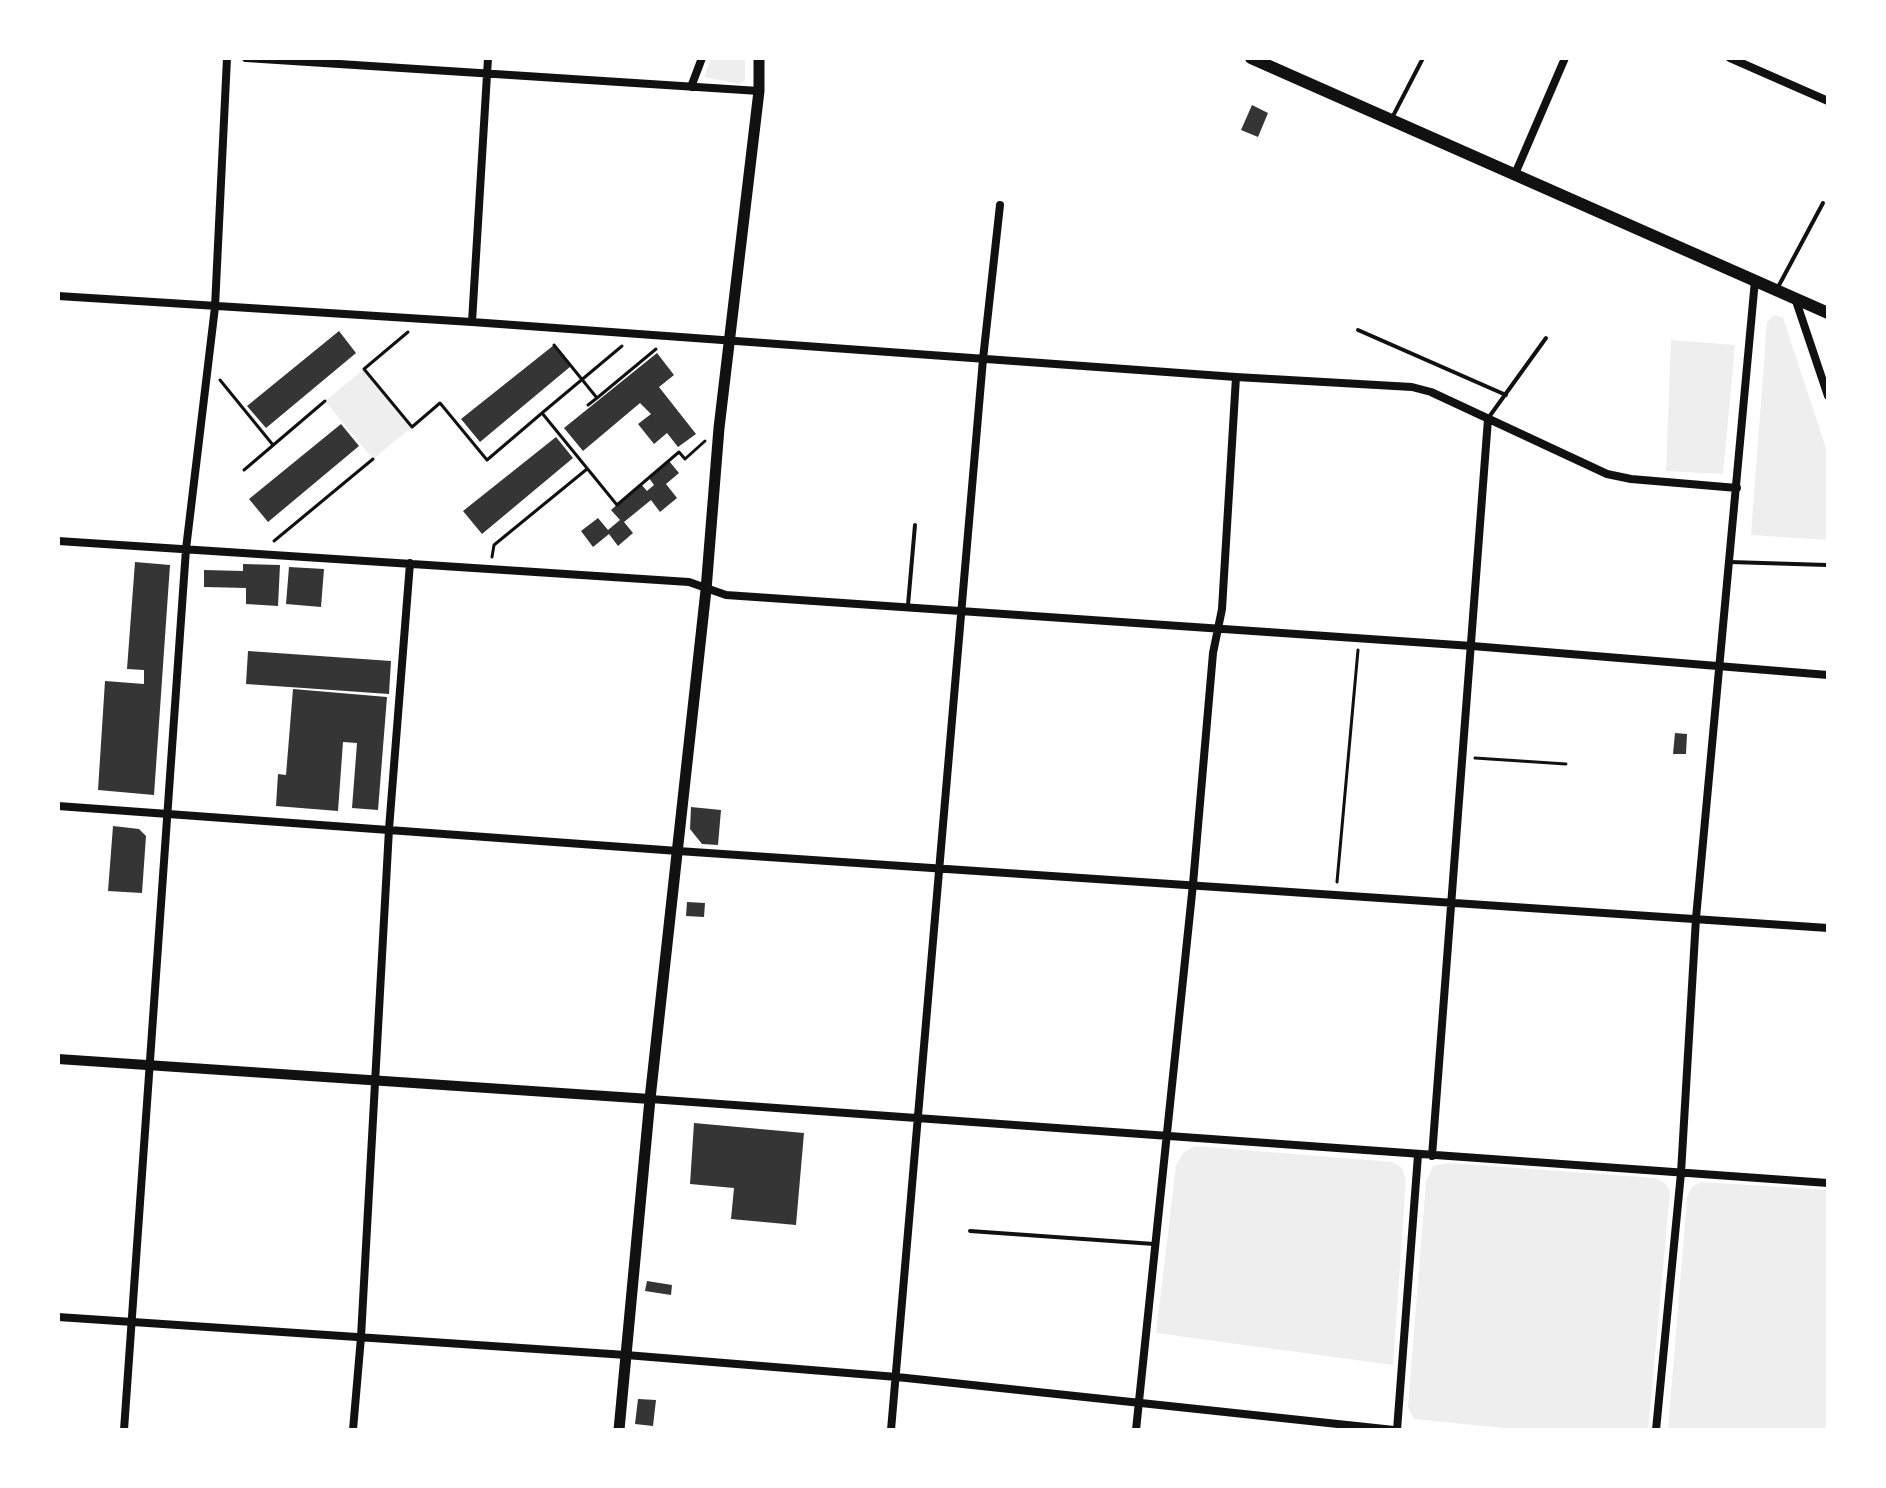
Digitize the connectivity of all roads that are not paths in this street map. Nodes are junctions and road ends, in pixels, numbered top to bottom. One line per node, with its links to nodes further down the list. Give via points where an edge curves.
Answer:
1 (227, 58): 23 (street)
2 (246, 58): 11 (street)
3 (488, 58): 11 (street)
4 (702, 58): 12 (street)
5 (759, 58): 13 (main road)
6 (1251, 58): 10 (main road)
7 (1423, 58): 15 (lane)
8 (1565, 58): 16 (street)
9 (1730, 58): 14 (street)
10 (1278, 64): 15 (main road)
11 (487, 72): 12 (street); 25 (street)
12 (691, 87): 13 (street)
13 (759, 91): 28 (main road)
14 (1828, 101)
15 (1391, 120): 16 (main road)
16 (1515, 174): 19 (main road)
17 (1823, 203): 20 (lane)
18 (1000, 205): 29 (street)
19 (1755, 280): 20 (main road); 34 (street)
20 (1777, 290): 22 (main road)
21 (58, 296): 23 (street)
22 (1795, 298): 24 (main road); 32 (street)
23 (215, 307): 25 (street); 37 (street)
24 (1828, 313)
25 (472, 322): 28 (street)
26 (1358, 330): 31 (lane)
27 (1546, 338): 31 (lane)
28 (729, 341): 29 (street); 41 (main road)
29 (983, 359): 30 (street); 43 (street)
30 (1236, 377): 33 (street, via 1412,387); 44 (street)
31 (1506, 395): 33 (lane)
32 (1828, 396)
33 (1488, 419): 34 (street, via 1607,474); 45 (street)
34 (1737, 488): 38 (street)
35 (915, 525): 42 (lane)
36 (58, 541): 37 (street)
37 (186, 549): 39 (street); 49 (street)
38 (1730, 562): 40 (lane); 46 (street)
39 (410, 563): 41 (street, via 689,582); 50 (street)
40 (1827, 565)
41 (706, 590): 42 (street); 51 (main road)
42 (908, 608): 43 (street)
43 (961, 611): 44 (street); 52 (street)
44 (1218, 629): 45 (street); 53 (street)
45 (1472, 646): 46 (street); 54 (street)
46 (1720, 667): 47 (street); 55 (street)
47 (1828, 675)
48 (58, 806): 49 (street)
49 (168, 812): 50 (street); 58 (street)
50 (389, 829): 51 (street); 59 (street)
51 (678, 851): 52 (street); 60 (main road)
52 (939, 867): 53 (street); 61 (street)
53 (1193, 884): 54 (street); 62 (street)
54 (1452, 901): 55 (street); 64 (street)
55 (1696, 918): 56 (street); 65 (street)
56 (1828, 928)
57 (58, 1059): 58 (street)
58 (151, 1066): 59 (street); 70 (street)
59 (375, 1081): 60 (street); 71 (street)
60 (650, 1099): 61 (street); 72 (main road)
61 (918, 1119): 62 (street); 73 (street)
62 (1165, 1137): 63 (street); 68 (street)
63 (1418, 1155): 64 (street); 80 (street)
64 (1432, 1156): 65 (street)
65 (1681, 1173): 66 (street); 81 (street)
66 (1828, 1183)
67 (970, 1231): 68 (lane)
68 (1154, 1244): 74 (street)
69 (58, 1317): 70 (street)
70 (133, 1322): 71 (street); 75 (street)
71 (361, 1337): 72 (street); 76 (street)
72 (626, 1355): 73 (street); 77 (main road)
73 (897, 1377): 74 (street); 78 (street)
74 (1138, 1403): 79 (street); 80 (street)
75 (124, 1430)
76 (353, 1430)
77 (619, 1430)
78 (891, 1430)
79 (1136, 1430)
80 (1395, 1430)
81 (1656, 1430)

